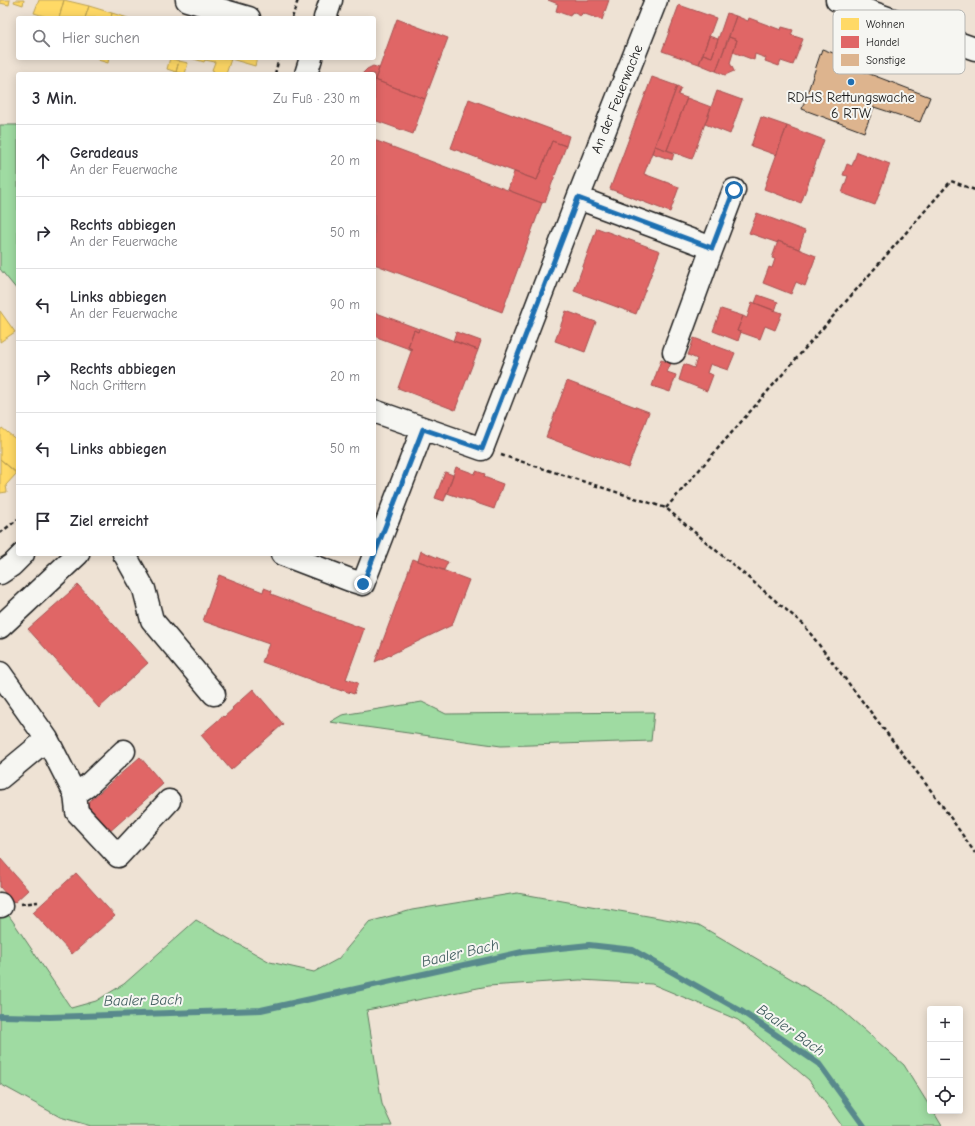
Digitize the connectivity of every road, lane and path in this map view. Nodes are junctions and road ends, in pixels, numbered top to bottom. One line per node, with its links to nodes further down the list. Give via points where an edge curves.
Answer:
1 (187, 0): 7 (street)
2 (298, 0): 8 (path)
3 (331, 0): 9 (street)
4 (656, 0): 18 (street, An der Feuerwache)
5 (838, 0): 6 (street)
6 (866, 10)
7 (241, 16)
8 (293, 16)
9 (326, 16)
10 (965, 45): 11 (street)
11 (975, 49)
12 (278, 60): 14 (path)
13 (310, 60): 15 (street)
14 (276, 72)
15 (307, 72)
16 (734, 190): 19 (street)
17 (975, 190): 24 (path, via 951,181)
18 (578, 198): 19 (street); 23 (street, An der Feuerwache)
19 (712, 248): 20 (street)
20 (674, 352)
21 (376, 412): 22 (street)
22 (423, 429): 23 (street); 27 (street)
23 (482, 449): 24 (path)
24 (666, 508): 43 (path, via 803,624 939,801)
25 (16, 521): 26 (path)
26 (0, 533)
27 (376, 550)
28 (21, 556): 34 (street)
29 (76, 556): 35 (street)
30 (126, 556): 37 (street, via 144,589 152,620)
31 (294, 556): 33 (street)
32 (374, 556): 33 (street, via 363,584)
33 (312, 559)
34 (0, 573)
35 (0, 627)
36 (0, 673): 38 (street)
37 (214, 694)
38 (47, 739): 40 (street); 41 (street)
39 (124, 751): 41 (street)
40 (0, 778)
41 (75, 794): 42 (street, via 77,812 118,856)
42 (169, 801)
43 (975, 853)

